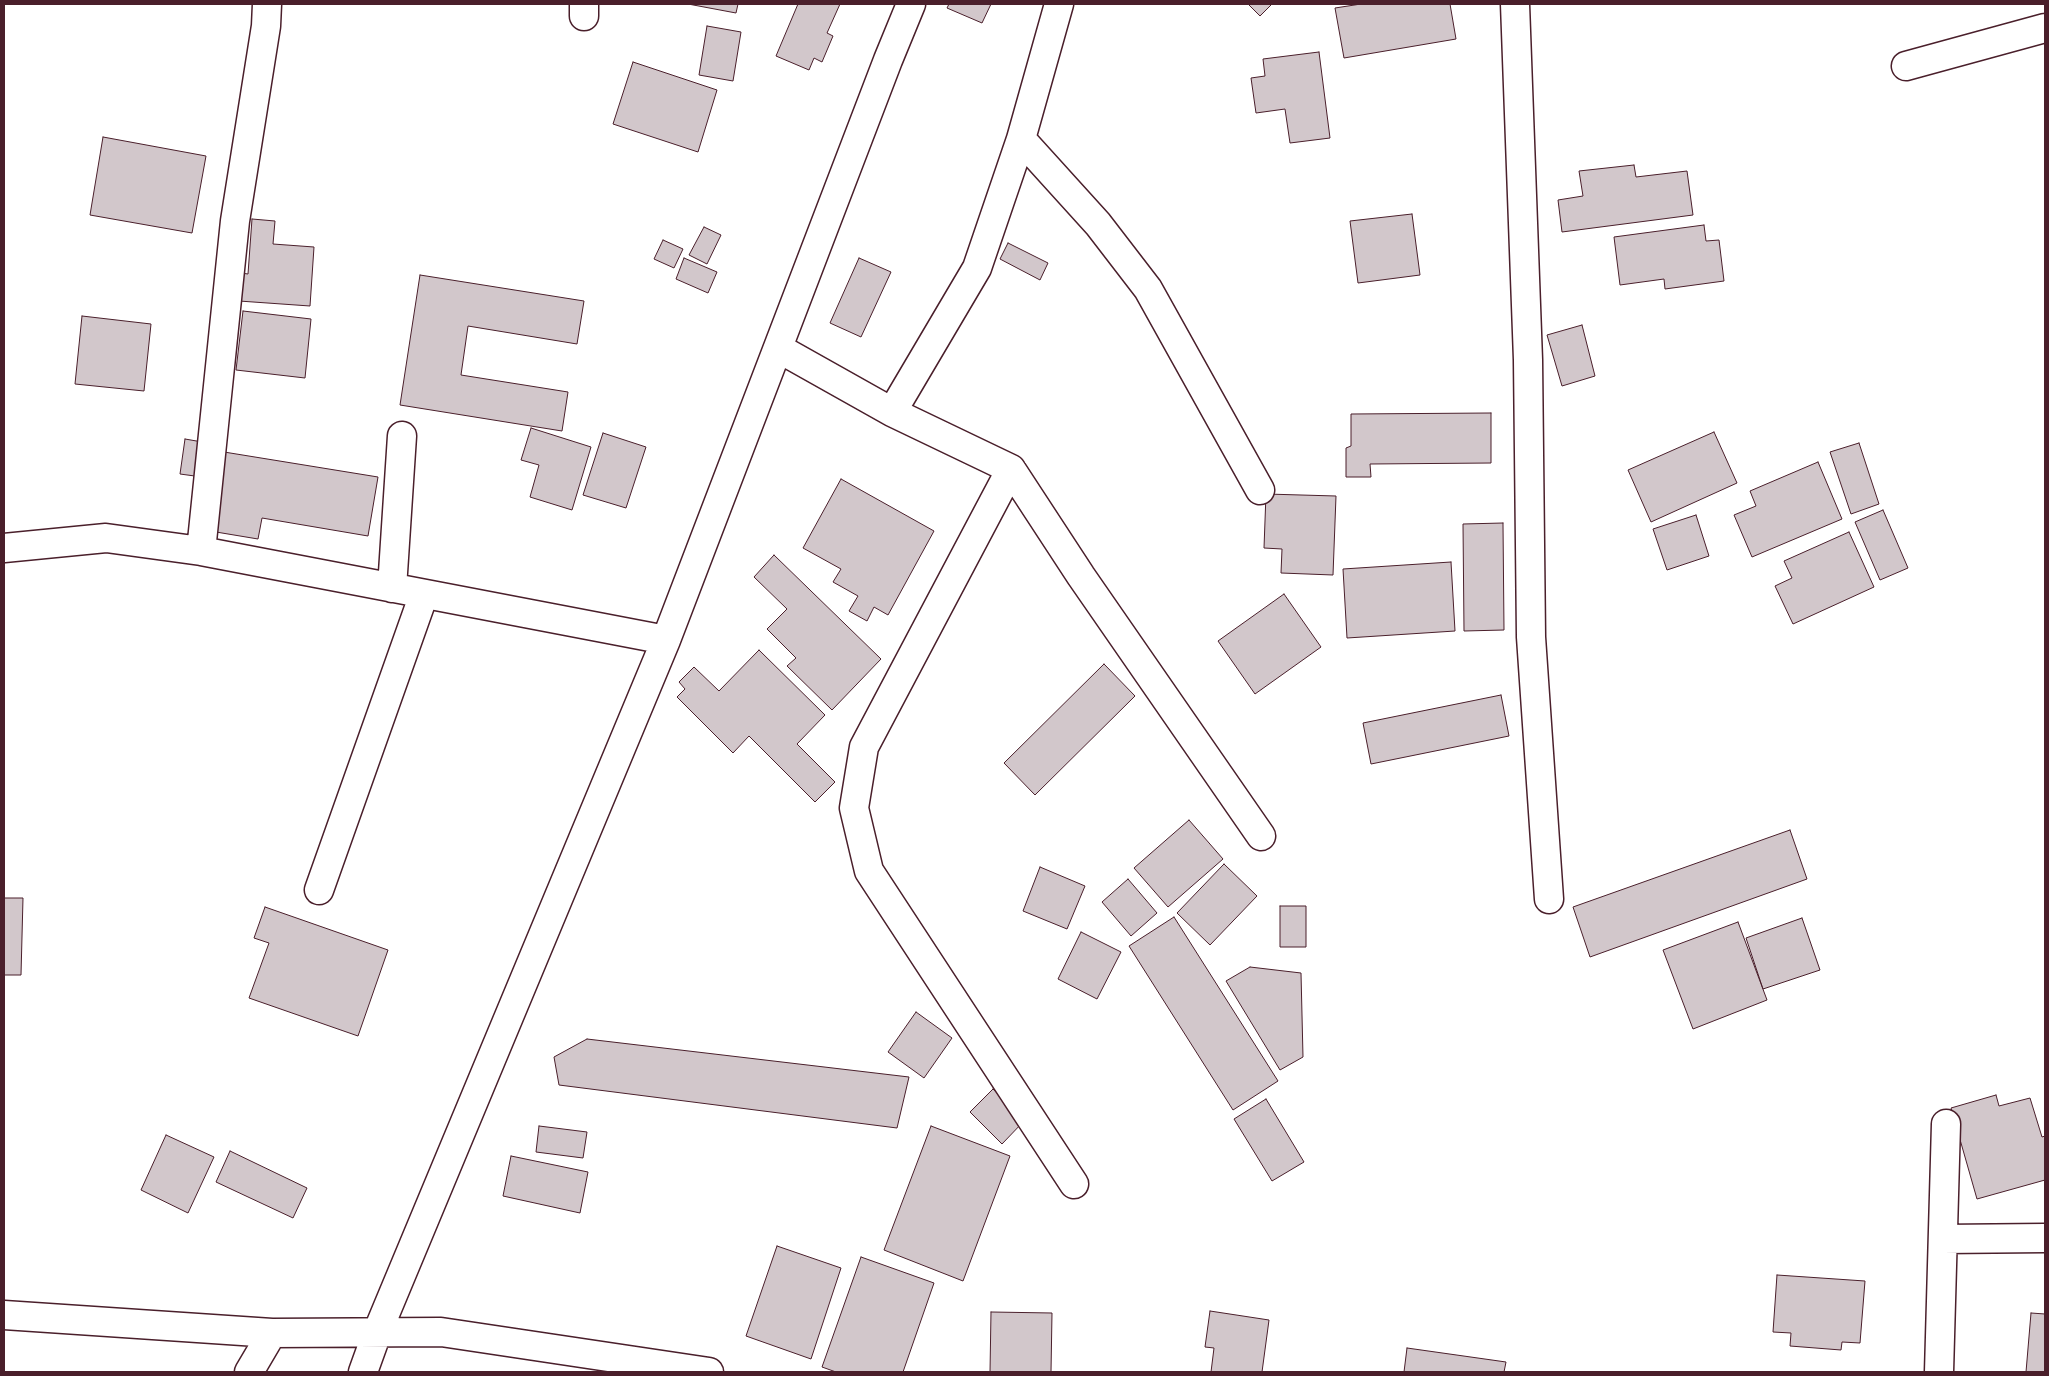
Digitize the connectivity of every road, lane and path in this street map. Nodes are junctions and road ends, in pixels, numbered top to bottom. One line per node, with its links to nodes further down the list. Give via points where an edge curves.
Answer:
1 (267, 4): 14 (street, via 235,220)
2 (911, 4): 8 (street)
3 (1059, 4): 7 (street)
4 (1515, 4): 20 (street, via 1528,360 1531,637)
5 (2045, 28): 6 (street)
6 (1906, 66)
7 (1021, 139): 9 (street, via 977,268); 12 (street, via 1098,224 1148,289)
8 (778, 348): 9 (street); 17 (street)
9 (892, 412): 11 (street)
10 (402, 436): 15 (street)
11 (1011, 469): 18 (street); 22 (street, via 864,746 854,808 869,871)
12 (1260, 490)
13 (4, 548): 14 (street, via 106,538)
14 (201, 551): 15 (street)
15 (392, 588): 16 (street)
16 (424, 594): 17 (street); 19 (street)
17 (666, 640): 26 (street)
18 (1261, 836)
19 (319, 890)
20 (1549, 899)
21 (1946, 1124): 24 (street)
22 (1074, 1184)
23 (2045, 1238): 24 (street)
24 (1942, 1239): 31 (street)
25 (4, 1314): 27 (street)
26 (377, 1332): 27 (street); 29 (street); 30 (street, via 441,1332)
27 (272, 1333): 28 (street)
28 (249, 1372)
29 (363, 1372)
30 (709, 1372)
31 (1939, 1372)

